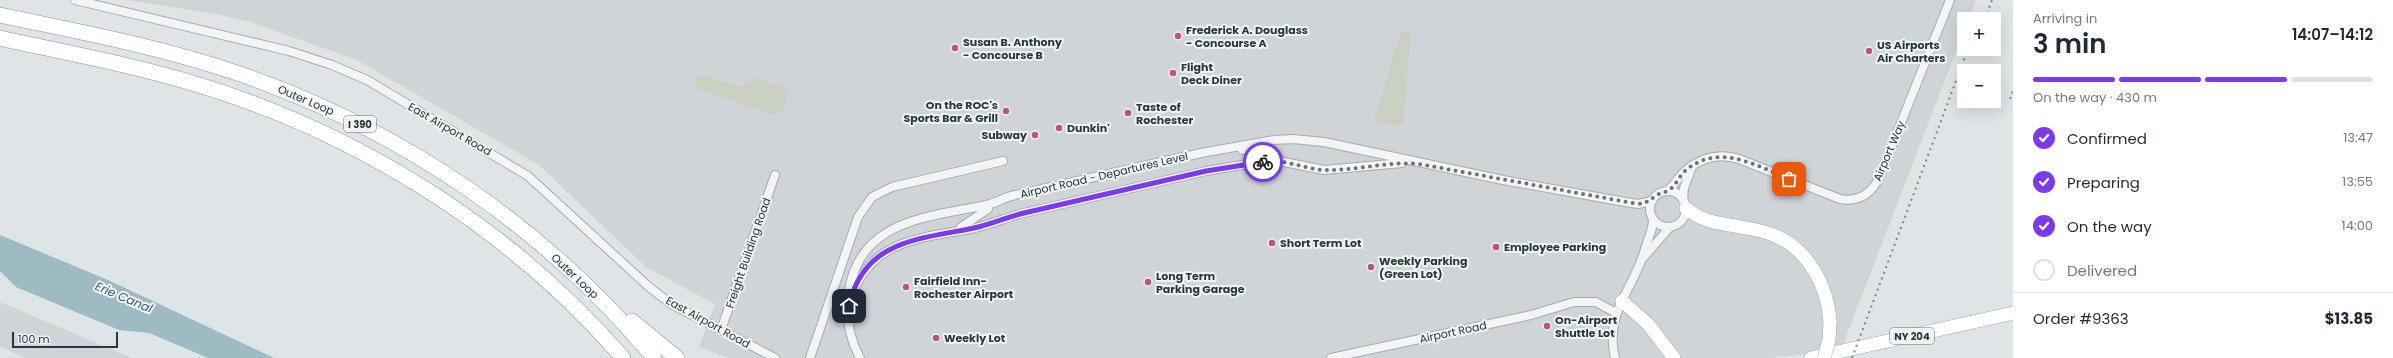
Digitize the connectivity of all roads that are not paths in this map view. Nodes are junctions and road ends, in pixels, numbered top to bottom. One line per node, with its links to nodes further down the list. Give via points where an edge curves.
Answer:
1 (75, 0): 24 (street, East Airport Road, via 293,52 367,80 519,169 660,296)
2 (1950, 0): 9 (street, Airport Way, via 1879,178 1866,194 1852,200 1836,198 1726,156 1708,158)
3 (0, 14): 19 (highway, Outer Loop / I 390, via 177,54 312,102 382,136 449,176 512,221)
4 (0, 39): 20 (highway, Outer Loop / I 390, via 175,78 236,97 297,121 356,149 423,187)
5 (1238, 149): 7 (street, via 1252,150); 8 (street, Airport Road - Departures Level, via 1287,139 1324,142); 14 (street, Airport Road - Departures Level, via 1201,153 1123,170 1011,196)
6 (1003, 161): 30 (street, via 892,187 869,201 856,223)
7 (1297, 164): 8 (street, via 1331,170 1388,164); 17 (street, via 1267,161 1206,171 1024,213 997,223)
8 (1419, 164): 12 (street, via 1625,202 1638,204)
9 (1692, 167): 11 (street, Airport Way); 13 (street, via 1685,184)
10 (775, 175): 24 (street, Freight Building Road)
11 (1667, 191): 12 (street, via 1658,194); 13 (street, via 1676,194)
12 (1652, 201): 15 (street, via 1650,210)
13 (1684, 204): 16 (street, via 1680,223); 36 (main road, bridge, via 1703,219 1772,234 1794,248 1807,261 1821,283 1827,301 1830,322)
14 (988, 207): 17 (street, via 968,224); 23 (street, Airport Road - Departures Level, via 919,218 895,227 873,243 858,263 850,286)
15 (1653, 219): 16 (street, via 1660,226); 18 (street, via 1652,232)
16 (1670, 227): 18 (street)
17 (937, 234): 23 (street, via 895,246 872,262 857,283)
18 (1644, 257): 21 (street)
19 (562, 263): 27 (highway, Outer Loop / I 390, via 609,308); 28 (highway)
20 (538, 272): 25 (highway); 26 (highway, Outer Loop / I 390)
21 (1619, 307): 32 (street, Airport Road, via 1596,302 1574,302 1531,315); 33 (street, via 1612,329); 34 (main road, via 1648,324)
22 (2013, 313): 35 (main road, NY 204)
23 (848, 314): 31 (street, via 852,338)
24 (721, 330): 29 (street, East Airport Road)
25 (612, 358)
26 (624, 358)
27 (654, 358)
28 (677, 358)
29 (775, 358)
30 (810, 358)
31 (860, 358)
32 (1331, 358)
33 (1614, 358)
34 (1674, 358)
35 (1811, 358)
36 (1824, 358)

